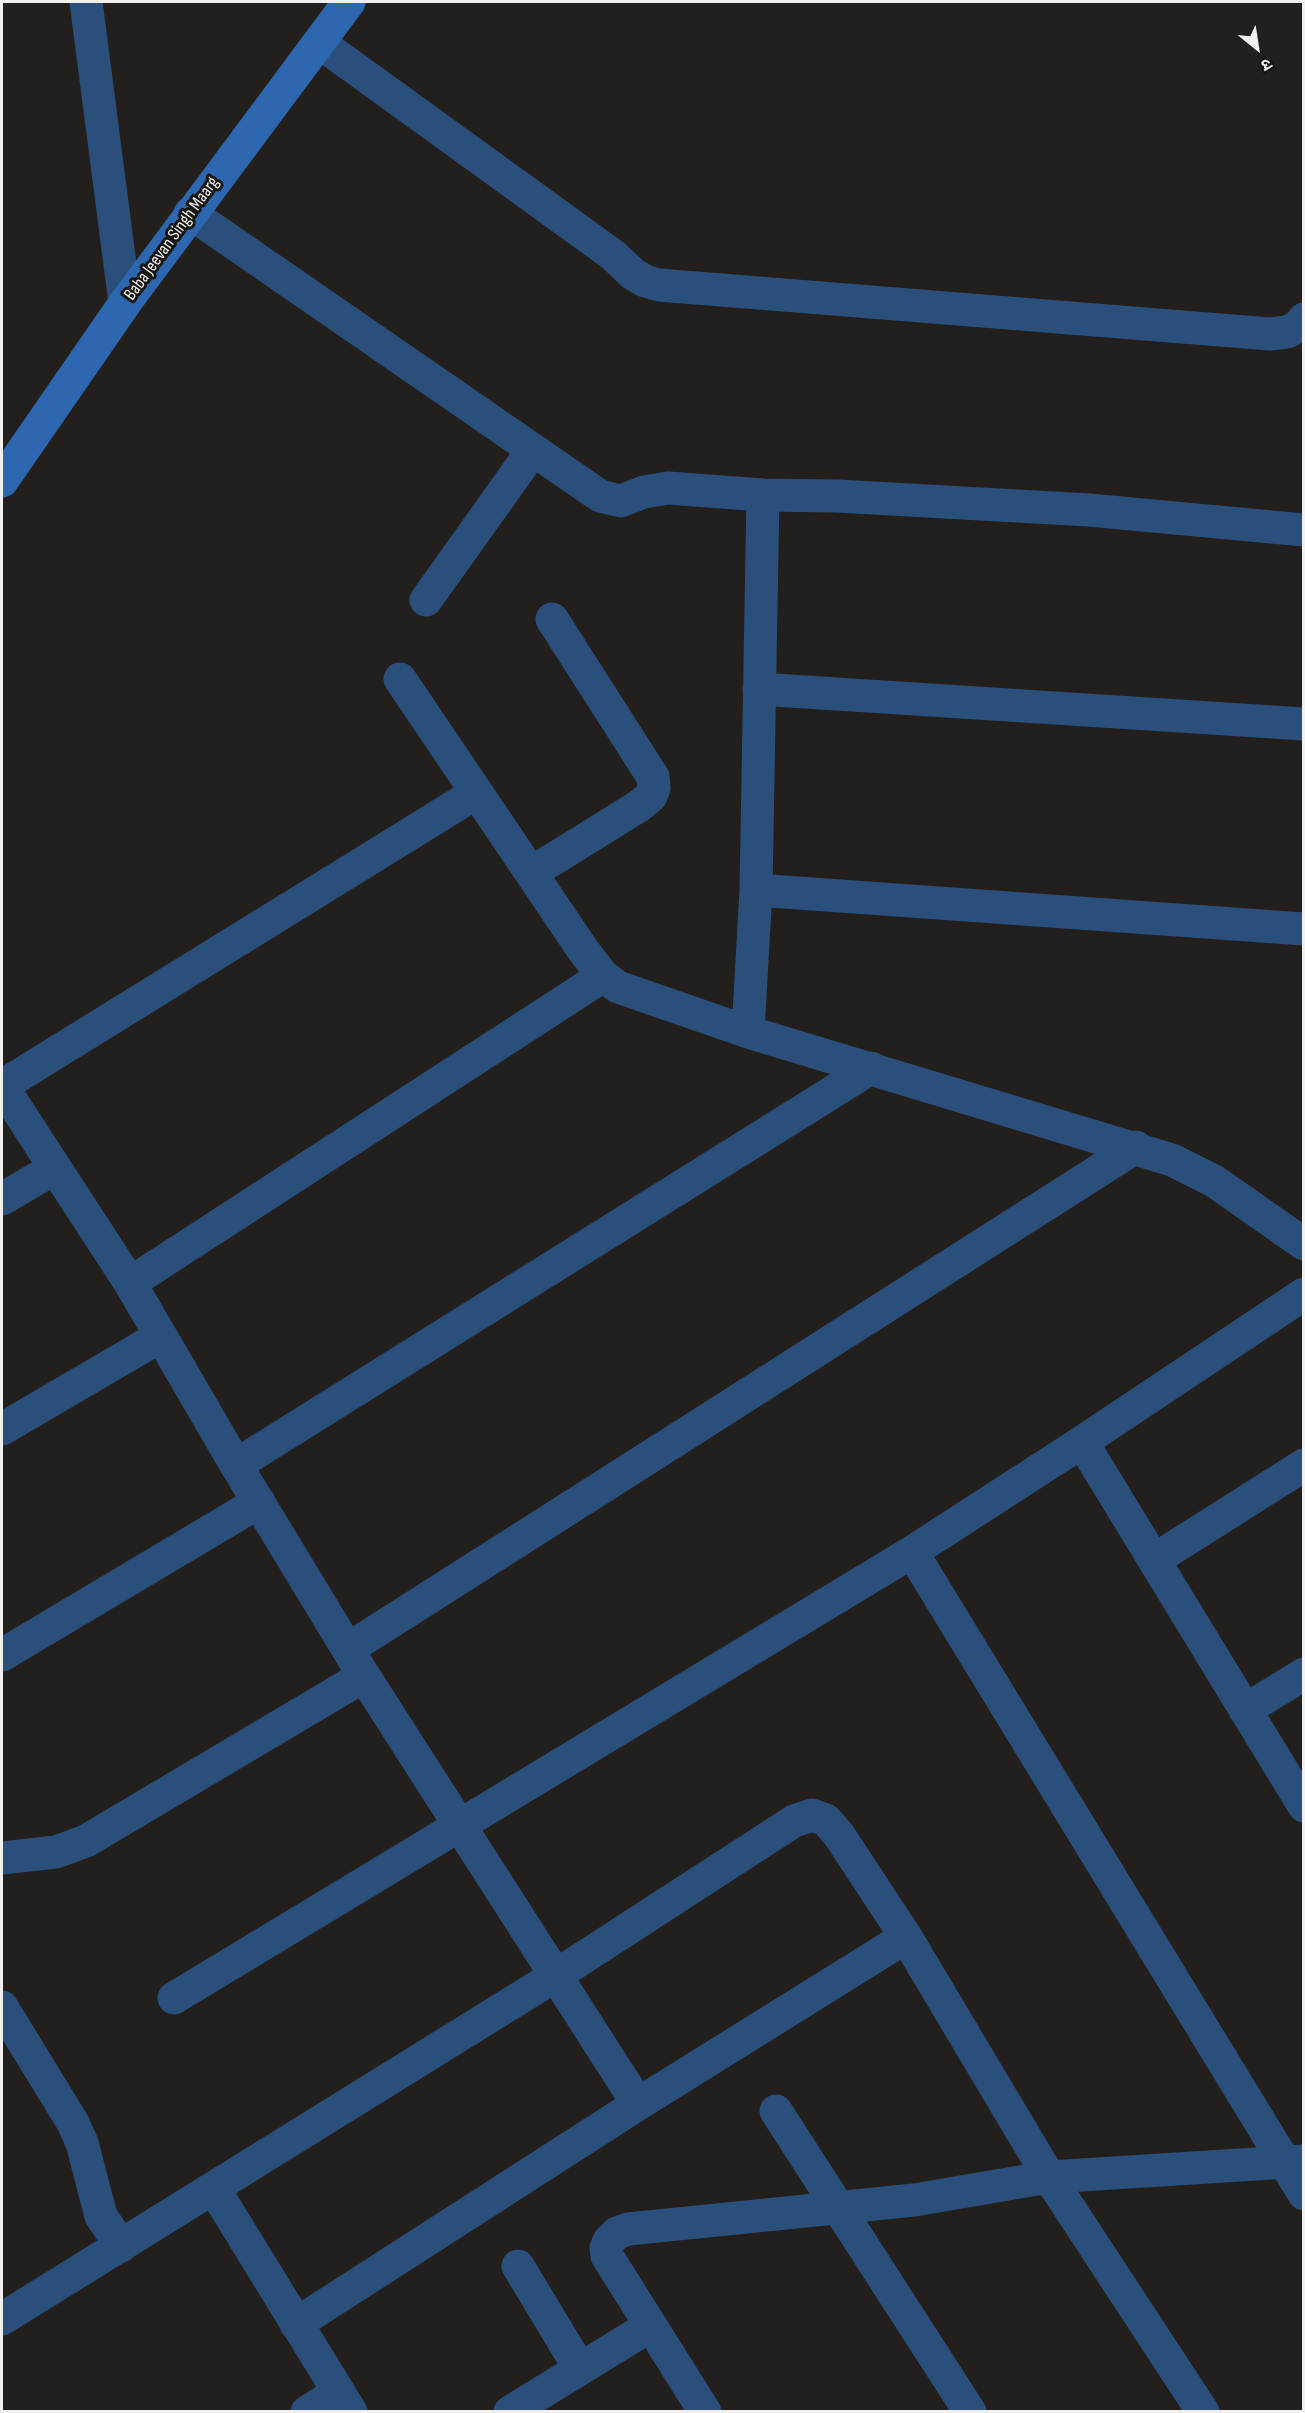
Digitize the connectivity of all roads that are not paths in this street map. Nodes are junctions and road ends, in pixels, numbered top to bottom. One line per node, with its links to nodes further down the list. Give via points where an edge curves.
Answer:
1 (86, 2): 5 (street)
2 (349, 2): 3 (street, Baba Jeevan Singh Maarg)
3 (320, 43): 4 (street, Baba Jeevan Singh Maarg); 6 (street, via 613,255 633,274 659,285 1270,334 1287,332)
4 (190, 213): 5 (street, Baba Jeevan Singh Maarg); 7 (street)
5 (125, 303): 8 (street, Baba Jeevan Singh Maarg)
6 (1304, 319)
7 (533, 450): 9 (street, via 600,496 621,501 668,488); 11 (street)
8 (2, 481)
9 (763, 495): 10 (street, via 1089,510); 14 (street)
10 (1304, 530)
11 (426, 600)
12 (552, 619): 17 (street, via 653,777 654,788 639,806)
13 (400, 679): 16 (street)
14 (759, 689): 15 (street); 18 (street)
15 (1304, 724)
16 (476, 793): 17 (street); 23 (street)
17 (531, 873): 20 (street)
18 (756, 890): 19 (street); 21 (street)
19 (1304, 929)
20 (603, 976): 21 (street, via 618,987); 28 (street)
21 (748, 1032): 22 (street)
22 (872, 1068): 24 (street); 33 (street)
23 (2, 1086): 25 (street)
24 (1136, 1147): 27 (street, via 1214,1181); 38 (street)
25 (55, 1168): 26 (street); 28 (street)
26 (2, 1200)
27 (1304, 1244)
28 (130, 1283): 30 (street)
29 (1304, 1294): 32 (street)
30 (161, 1336): 31 (street); 33 (street)
31 (2, 1430)
32 (1082, 1442): 36 (street); 37 (street)
33 (236, 1465): 35 (street)
34 (1304, 1465): 37 (street)
35 (259, 1502): 38 (street); 39 (street)
36 (912, 1552): 44 (street); 52 (street)
37 (1154, 1560): 42 (street)
38 (348, 1648): 41 (street)
39 (2, 1655)
40 (1304, 1674): 42 (street)
41 (364, 1676): 44 (street); 45 (street, via 86,1841 56,1852)
42 (1245, 1710): 43 (street)
43 (1304, 1806)
44 (460, 1827): 47 (street); 48 (street)
45 (2, 1858)
46 (906, 1937): 47 (street, via 839,1835 826,1820 813,1815 794,1821); 50 (street); 53 (street)
47 (555, 1976): 50 (street); 54 (street)
48 (174, 1998)
49 (2, 2007): 57 (street, via 73,2123 101,2216)
50 (638, 2104): 60 (street)
51 (776, 2111): 56 (street)
52 (1294, 2162): 53 (street); 55 (street)
53 (1049, 2177): 56 (street); 68 (street)
54 (214, 2189): 57 (street); 60 (street)
55 (1304, 2194)
56 (840, 2209): 61 (street, via 628,2229 617,2234 609,2241 607,2256); 67 (street)
57 (121, 2246): 59 (street)
58 (518, 2266): 62 (street)
59 (2, 2319)
60 (296, 2324): 63 (street)
61 (650, 2326): 62 (street); 66 (street)
62 (580, 2369): 65 (street)
63 (344, 2402): 64 (street)
64 (307, 2412)
65 (510, 2412)
66 (705, 2412)
67 (970, 2412)
68 (1203, 2412)

